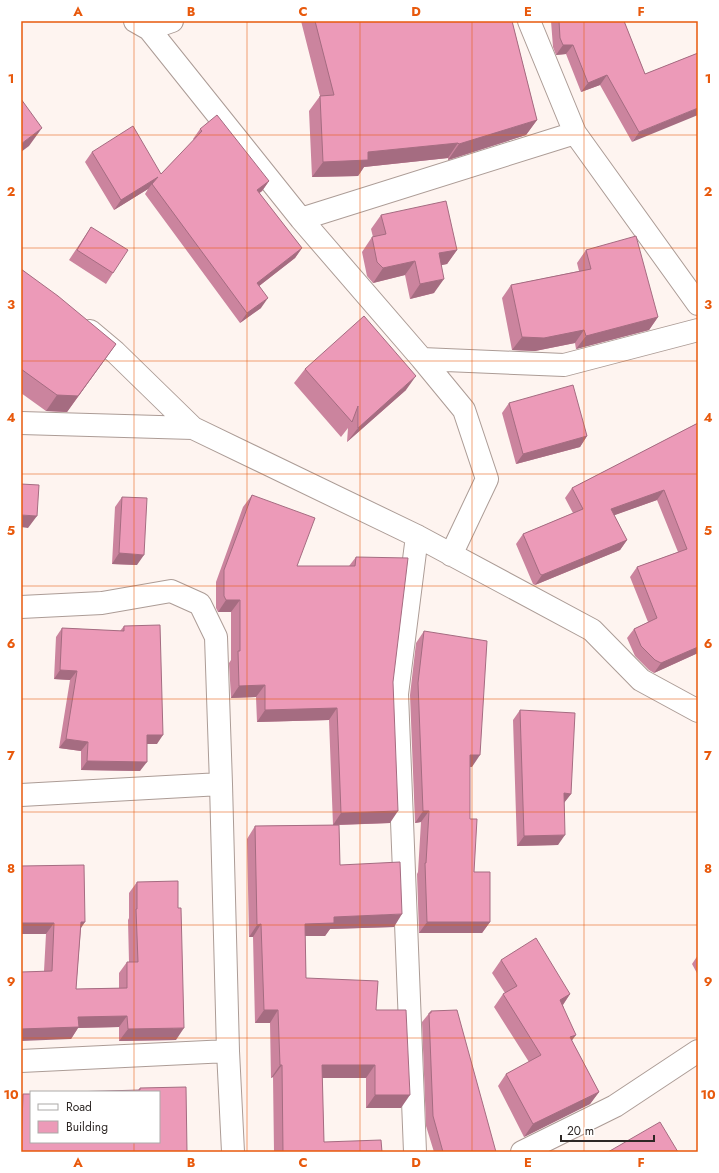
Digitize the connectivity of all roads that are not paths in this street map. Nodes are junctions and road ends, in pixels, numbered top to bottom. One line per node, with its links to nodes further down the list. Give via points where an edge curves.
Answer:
1 (172, 21): 3 (street)
2 (529, 21): 4 (street)
3 (142, 25): 5 (street)
4 (575, 133): 5 (street); 6 (street)
5 (302, 219): 9 (street)
6 (698, 304)
7 (74, 318): 11 (street, via 115,352)
8 (698, 330): 9 (street, via 564,365)
9 (422, 359): 13 (street, via 464,410 487,478)
10 (21, 423): 11 (street)
11 (193, 428): 12 (street)
12 (417, 536): 13 (street); 22 (street, via 397,694)
13 (451, 554): 15 (street, via 592,630 641,680)
14 (21, 607): 16 (street, via 102,603 171,591 200,604 216,637)
15 (698, 711)
16 (221, 784): 17 (street); 18 (street)
17 (21, 795)
18 (228, 1050): 20 (street); 21 (street)
19 (698, 1051): 23 (street, via 615,1106)
20 (21, 1061)
21 (234, 1152)
22 (415, 1152)
23 (522, 1152)

